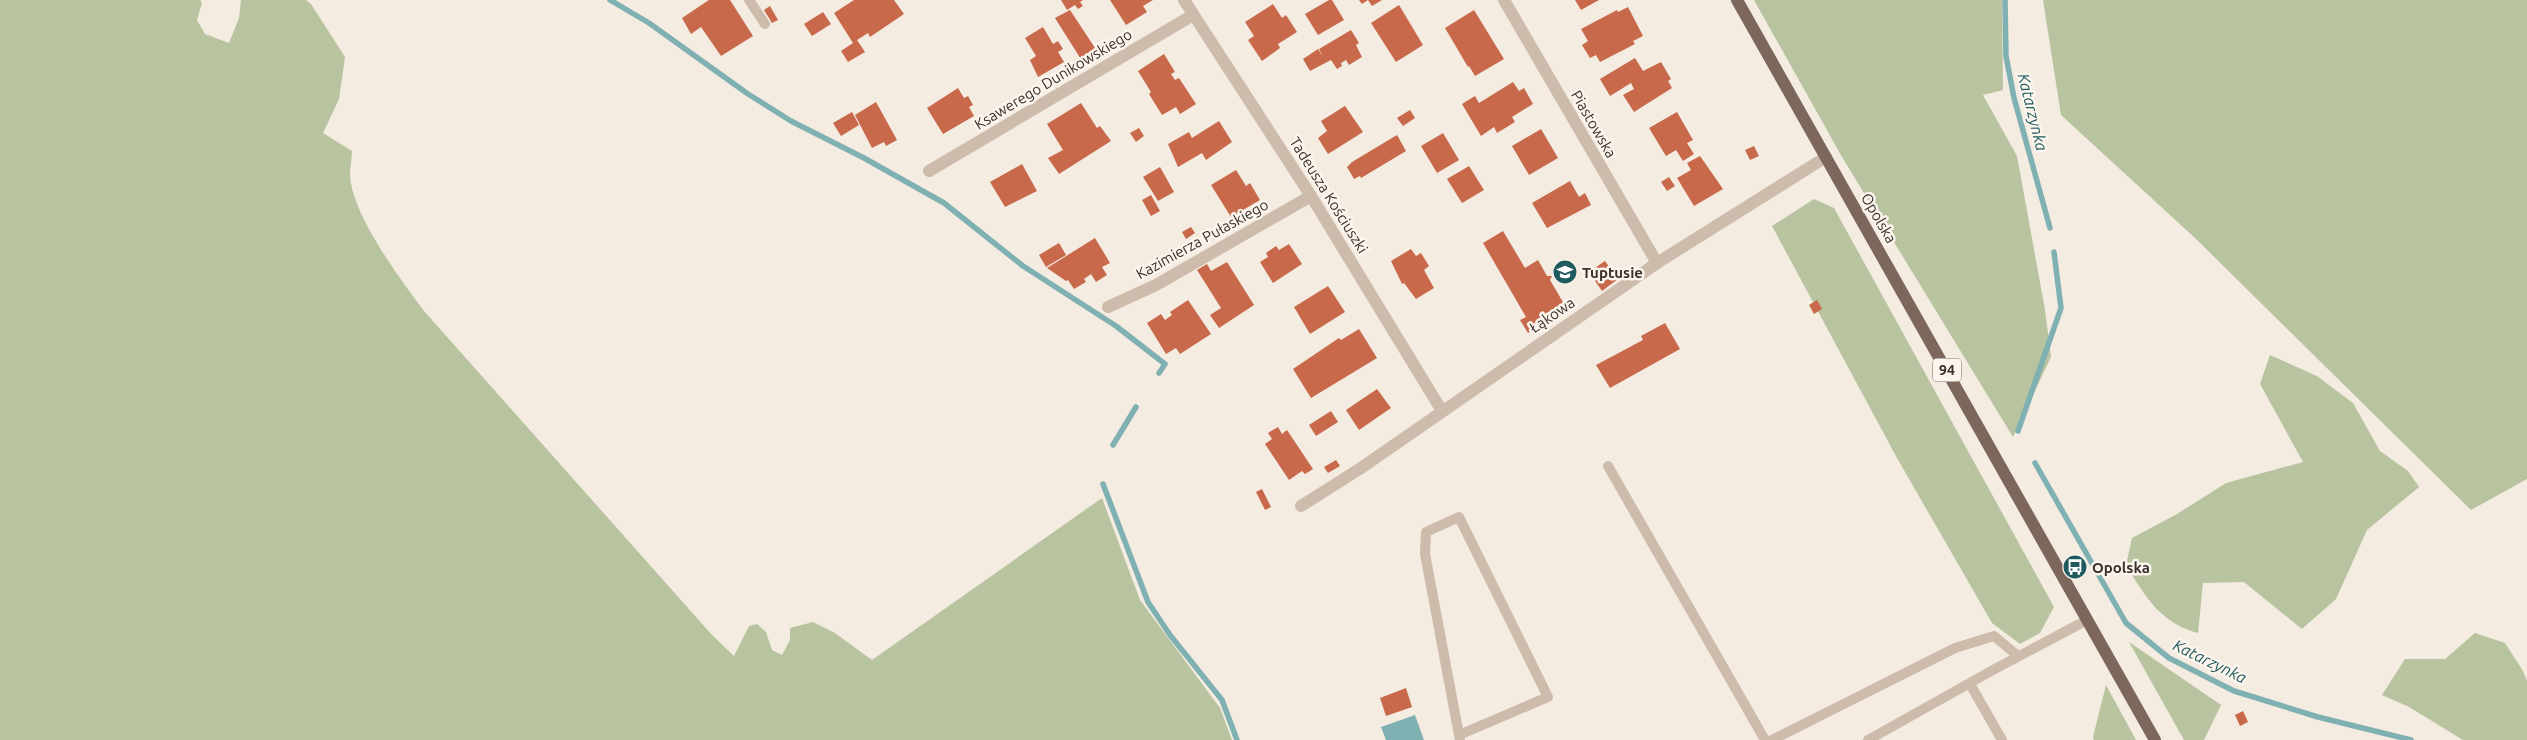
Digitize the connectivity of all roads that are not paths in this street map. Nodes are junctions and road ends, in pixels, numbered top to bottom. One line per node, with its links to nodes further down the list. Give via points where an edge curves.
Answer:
1 (749, 0): 6 (lane)
2 (1184, 0): 5 (street, Tadeusza Kościuszki)
3 (1504, 0): 10 (street, Piastowska)
4 (1737, 0): 7 (main road, Opolska / 94)
5 (1194, 15): 8 (street, Ksawerego Dunikowskiego); 9 (street, Tadeusza Kościuszki)
6 (765, 24)
7 (1826, 157): 10 (street, Łąkowa); 15 (main road, Opolska / 94)
8 (928, 171)
9 (1311, 196): 11 (street, Kazimierza Pułaskiego, via 1156,285); 12 (street, Tadeusza Kościuszki)
10 (1657, 263): 12 (street, Łąkowa)
11 (1108, 307)
12 (1442, 411): 14 (street, Łąkowa)
13 (1608, 466): 19 (lane)
14 (1301, 506)
15 (2088, 620): 16 (lane); 23 (main road, Opolska / 94)
16 (2018, 656): 17 (lane); 20 (lane, via 1994,636 1955,648)
17 (1970, 684): 21 (lane); 22 (lane)
18 (1460, 738): 18 (lane, via 1425,554 1426,532 1459,517 1548,697)
19 (1765, 740)
20 (1772, 740)
21 (1868, 740)
22 (2002, 740)
23 (2155, 740)

